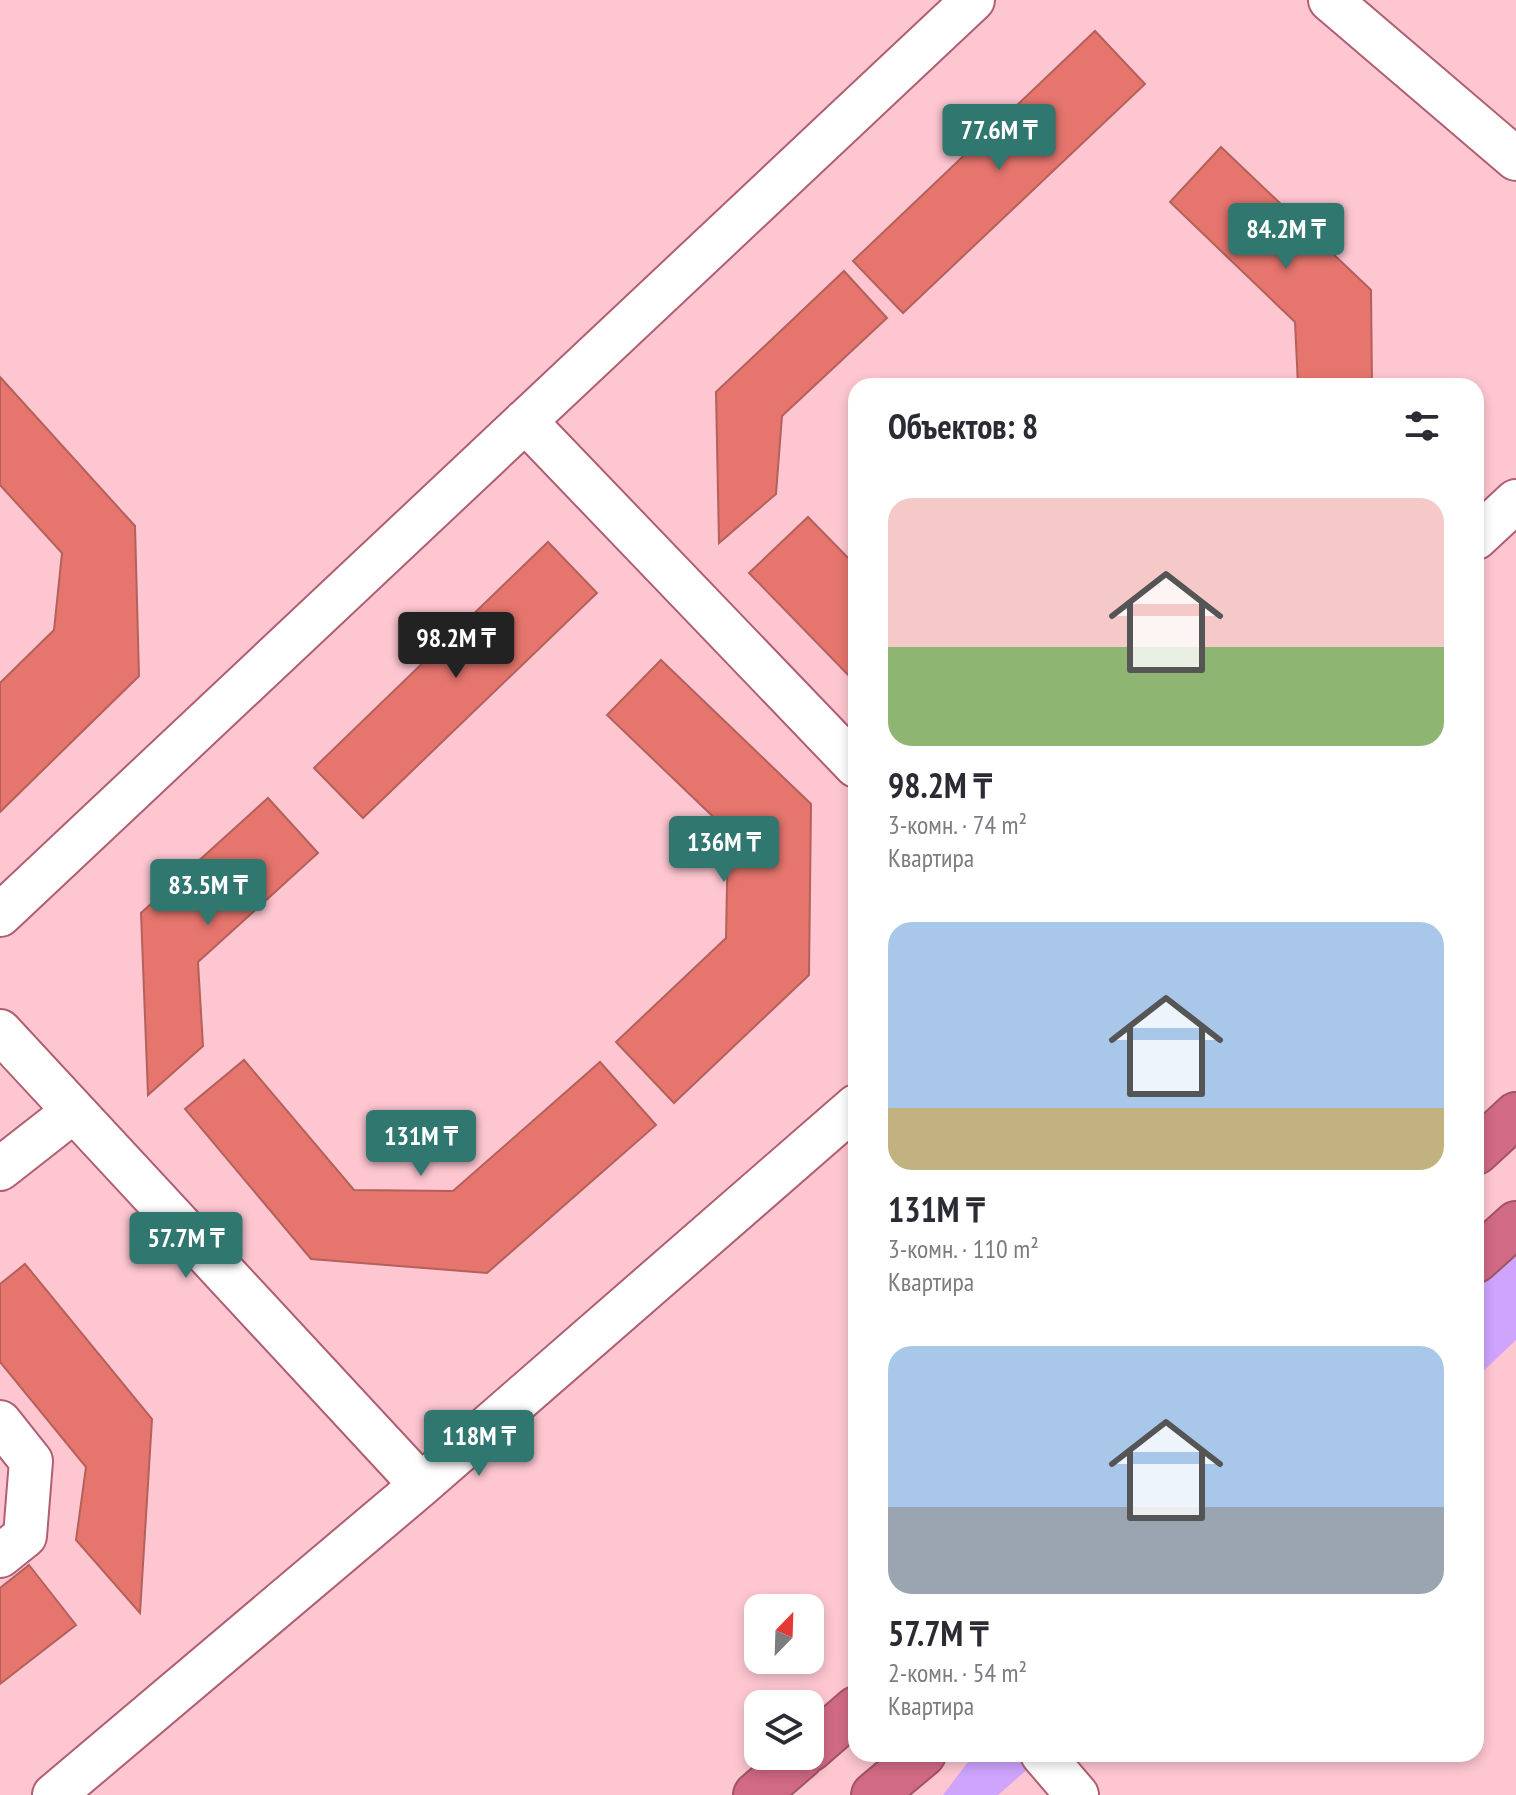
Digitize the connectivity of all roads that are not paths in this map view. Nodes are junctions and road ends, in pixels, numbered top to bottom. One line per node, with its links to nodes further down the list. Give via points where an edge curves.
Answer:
1 (973, 0): 4 (street)
2 (1330, 0): 3 (street)
3 (1516, 159)
4 (525, 421): 7 (street); 8 (street)
5 (1516, 501): 6 (street)
6 (1484, 531)
7 (848, 758)
8 (0, 915)
9 (0, 1031): 10 (street)
10 (74, 1111): 14 (street); 18 (street)
11 (848, 1113): 18 (street)
12 (1516, 1115): 13 (highway)
13 (1484, 1145)
14 (0, 1169)
15 (1516, 1224): 16 (highway)
16 (1484, 1253)
17 (0, 1422): 19 (street, via 31,1461 25,1536)
18 (421, 1485): 26 (street)
19 (0, 1556)
20 (848, 1716): 21 (highway)
21 (824, 1737)
22 (913, 1762): 28 (highway)
23 (942, 1762): 29 (highway)
24 (1049, 1762): 30 (street)
25 (785, 1770): 27 (highway)
26 (54, 1795)
27 (756, 1795)
28 (874, 1795)
29 (916, 1795)
30 (1077, 1795)

